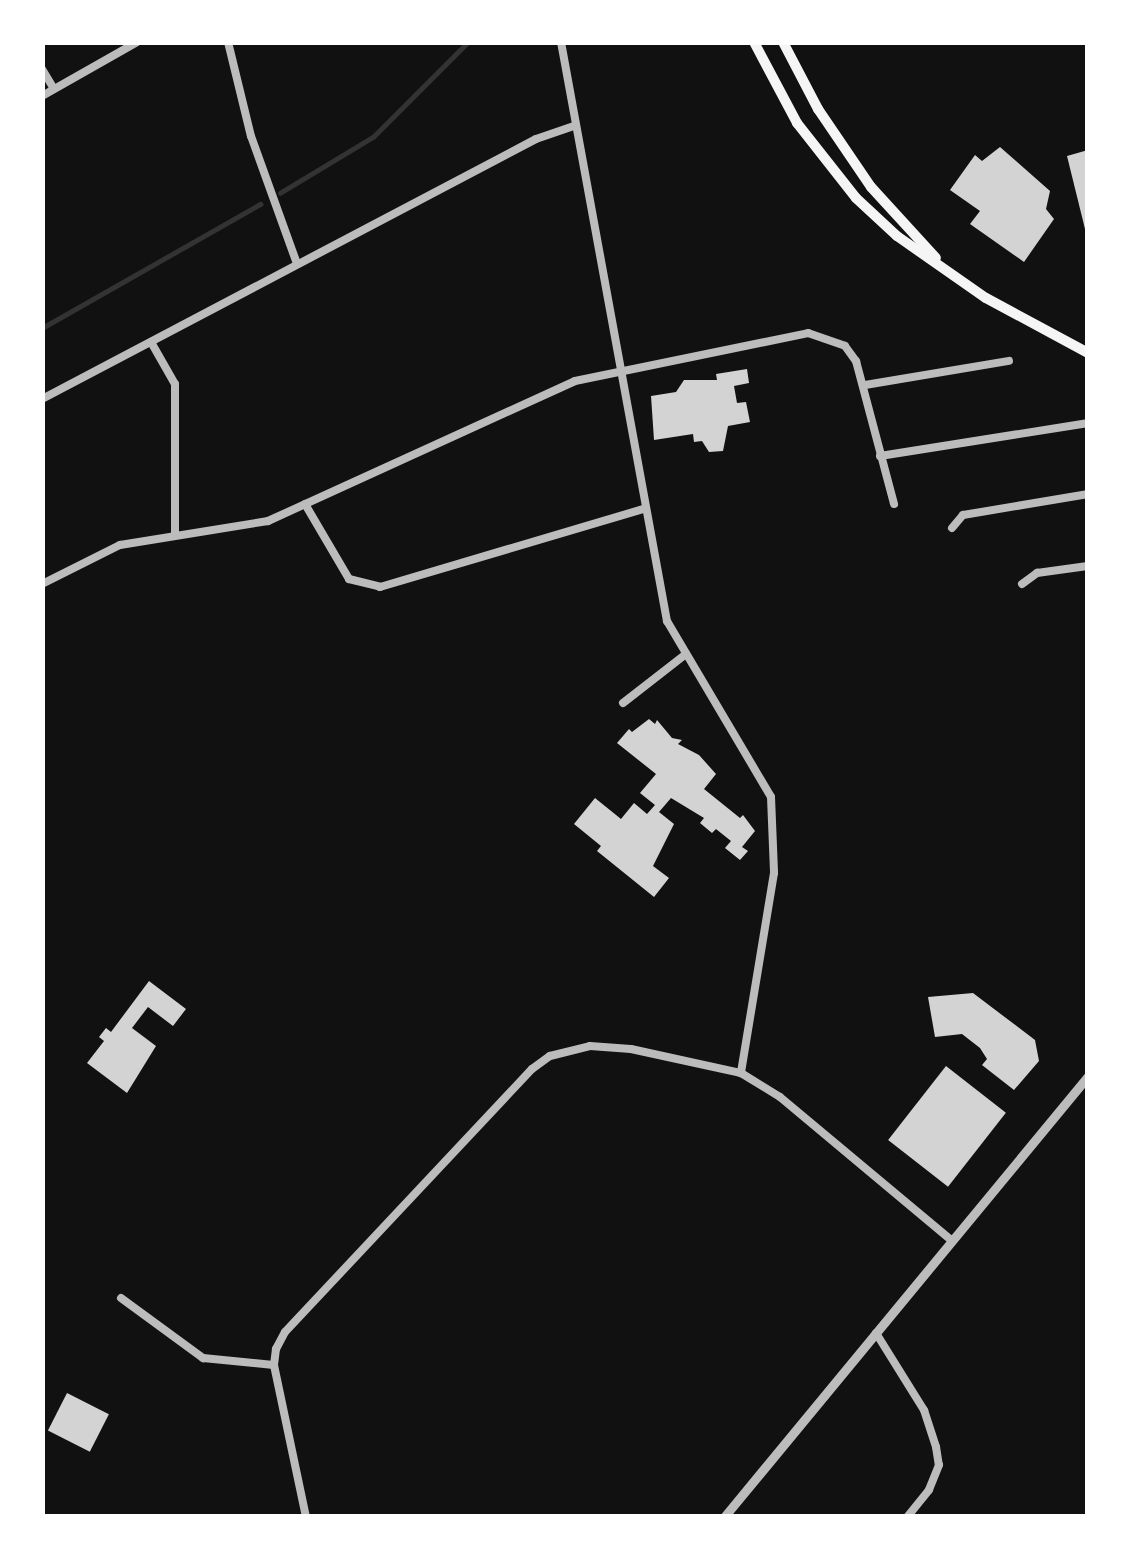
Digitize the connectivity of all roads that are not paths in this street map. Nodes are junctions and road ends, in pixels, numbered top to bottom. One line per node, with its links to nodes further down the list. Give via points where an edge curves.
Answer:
1 (137, 42): 7 (street)
2 (228, 42): 10 (street)
3 (561, 42): 9 (street)
4 (754, 42): 11 (main road, via 826,164 897,236)
5 (783, 42): 11 (main road, via 872,187)
6 (42, 69): 7 (street)
7 (54, 89): 8 (street)
8 (42, 96)
9 (575, 126): 10 (street); 15 (street)
10 (297, 264): 12 (street)
11 (951, 273): 13 (main road)
12 (151, 342): 17 (street); 25 (street, via 175,384)
13 (1088, 353)
14 (1009, 361): 16 (street)
15 (617, 370): 16 (street, via 808,333 845,346); 21 (street, via 524,401); 23 (street)
16 (865, 385): 19 (street)
17 (42, 399)
18 (1088, 423): 19 (street)
19 (880, 456): 22 (street)
20 (1088, 494): 24 (street, via 963,515)
21 (305, 504): 23 (street, via 349,579 380,587); 25 (street, via 242,528)
22 (894, 504)
23 (644, 509): 29 (street, via 667,621)
24 (952, 529)
25 (175, 533): 27 (street, via 120,545)
26 (1088, 566): 28 (street, via 1037,573)
27 (42, 584)
28 (1022, 584)
29 (686, 654): 30 (street); 31 (street, via 761,775 775,820)
30 (623, 703)
31 (741, 1073): 33 (street); 36 (street, via 631,1049 590,1046 550,1056 286,1332)
32 (1088, 1076): 33 (street)
33 (952, 1241): 35 (street)
34 (121, 1298): 36 (street, via 203,1358)
35 (876, 1333): 38 (street); 39 (street, via 924,1410 936,1447 929,1490)
36 (274, 1365): 37 (street)
37 (306, 1517)
38 (724, 1517)
39 (907, 1517)

